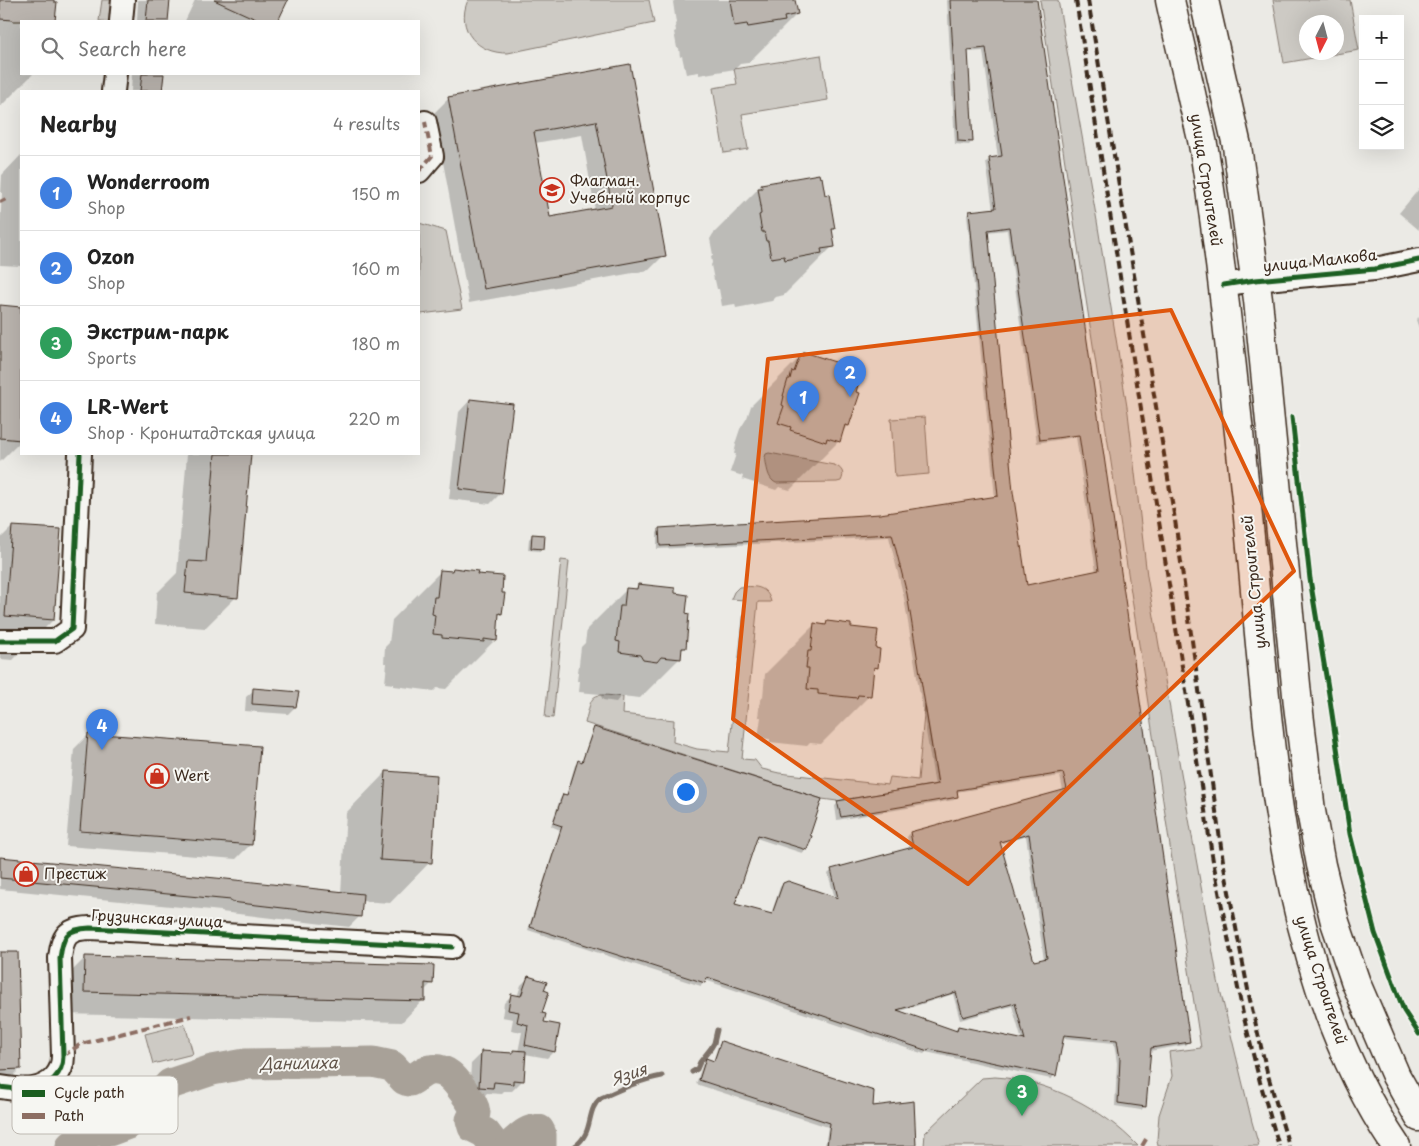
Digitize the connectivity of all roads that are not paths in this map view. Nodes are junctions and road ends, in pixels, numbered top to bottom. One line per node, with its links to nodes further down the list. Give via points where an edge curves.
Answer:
1 (123, 0): 4 (street)
2 (1170, 0): 11 (main road, улица Строителей, via 1204,147)
3 (1204, 0): 10 (main road, улица Строителей, via 1237,146)
4 (121, 20)
5 (114, 75): 6 (street)
6 (112, 90)
7 (425, 122): 8 (street, via 432,156)
8 (420, 170)
9 (1419, 260): 10 (street, улица Малкова, via 1375,269)
10 (1255, 280): 11 (street, улица Малкова); 14 (main road, улица Строителей)
11 (1223, 285): 15 (main road, улица Строителей, via 1276,794)
12 (80, 455): 13 (street, via 72,629 55,641)
13 (0, 640)
14 (1298, 705): 18 (main road, via 1316,755 1348,916 1364,968); 19 (main road, улица Строителей, via 1311,811 1335,922 1377,1032)
15 (1305, 939): 20 (main road, via 1331,1029); 21 (main road, улица Строителей, via 1332,1022 1361,1088)
16 (452, 947): 17 (street, Грузинская улица, via 76,929 65,936 60,958 63,1056)
17 (55, 1076)
18 (1419, 1086)
19 (1419, 1117)
20 (1376, 1146)
21 (1396, 1146)

